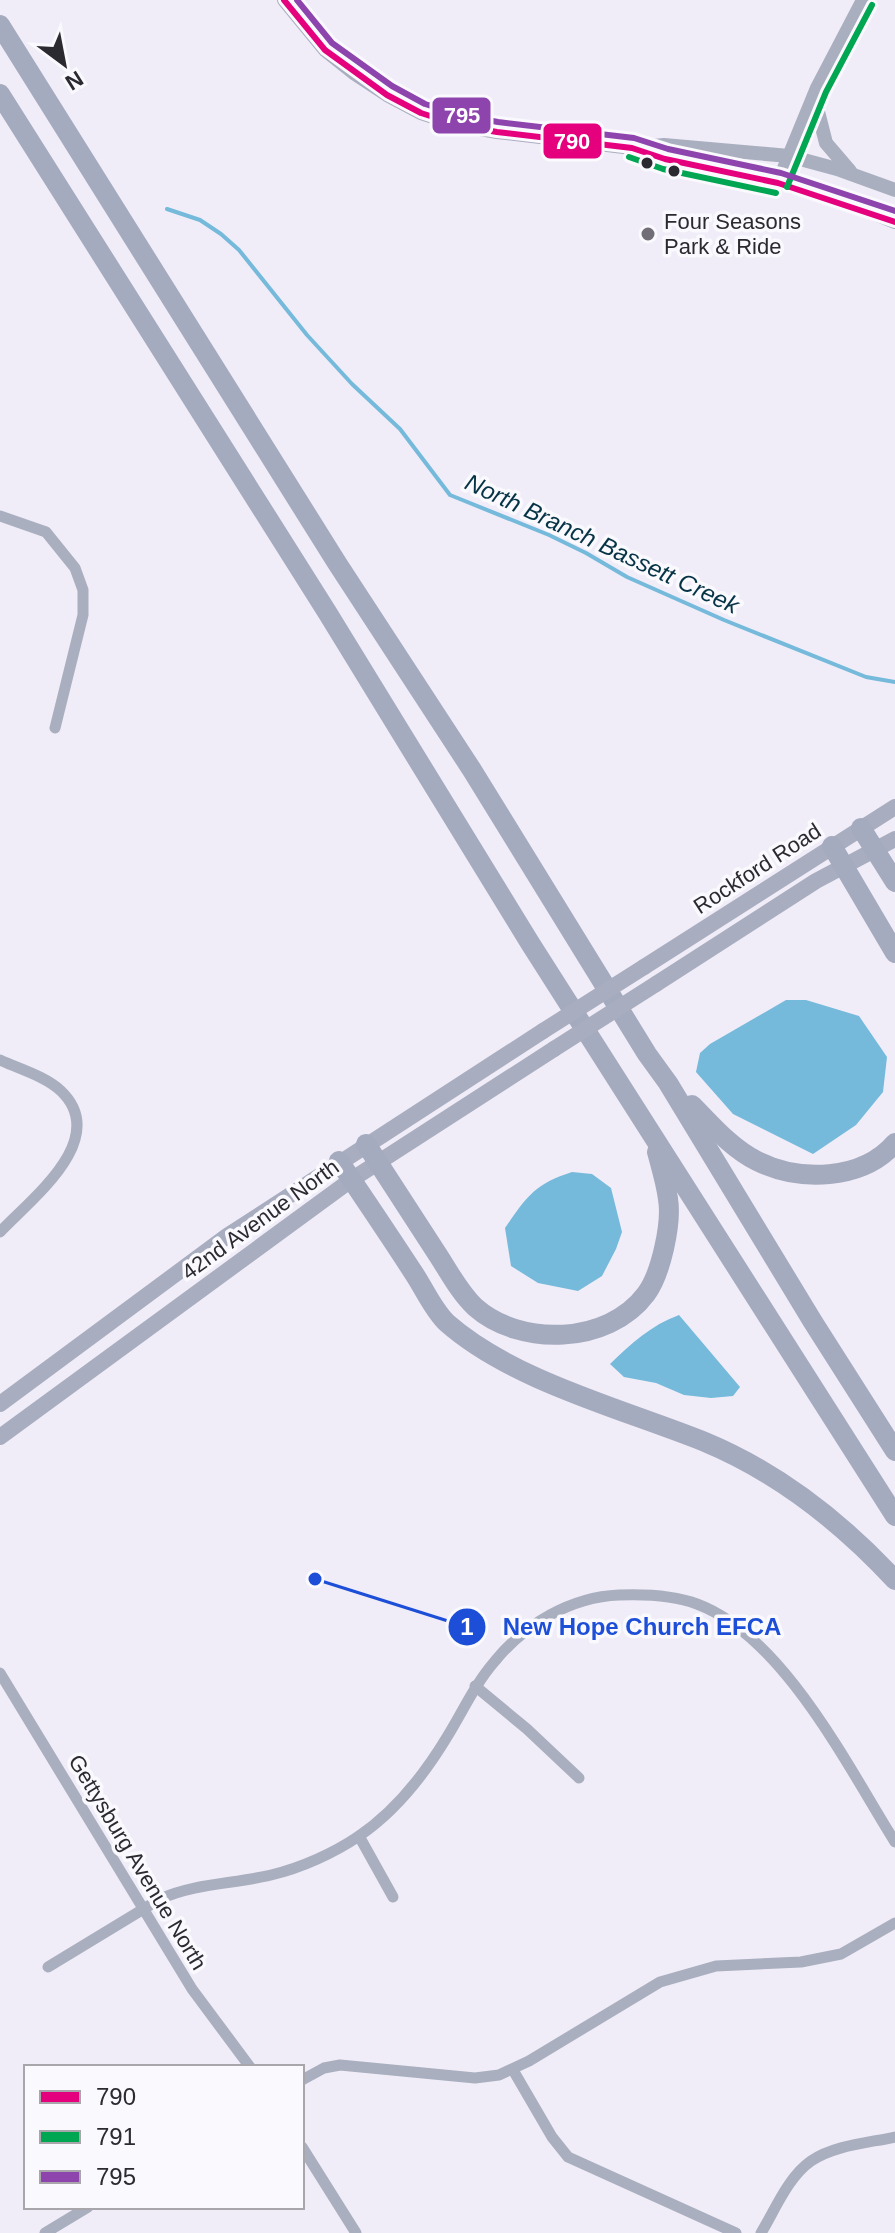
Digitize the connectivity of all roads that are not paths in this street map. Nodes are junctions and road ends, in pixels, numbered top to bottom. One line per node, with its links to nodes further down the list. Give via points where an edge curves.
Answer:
1 (284, 0): 6 (street, via 325,50 421,113 497,132)
2 (863, 0): 5 (street)
3 (0, 25): 25 (highway)
4 (0, 94): 26 (highway)
5 (814, 96): 7 (street); 8 (street, via 826,143)
6 (632, 148): 7 (street, via 664,145); 9 (street)
7 (789, 156): 8 (street); 9 (street)
8 (853, 174): 10 (street)
9 (778, 183): 11 (street)
10 (895, 190)
11 (895, 222)
12 (0, 516): 13 (street, via 46,532 75,568 83,590 83,615)
13 (55, 728)
14 (895, 807): 15 (main road, Rockford Road)
15 (861, 828): 17 (main road, Rockford Road); 18 (highway)
16 (895, 839): 18 (main road, Rockford Road)
17 (832, 846): 19 (highway); 22 (main road, Rockford Road, bridge)
18 (876, 851): 19 (main road, Rockford Road); 20 (highway)
19 (846, 867): 21 (highway); 23 (main road, Rockford Road, bridge)
20 (895, 882)
21 (895, 953)
22 (543, 1031): 28 (main road, 42nd Avenue North)
23 (554, 1049): 30 (main road, 42nd Avenue North)
24 (0, 1060): 32 (street, via 60,1089 77,1119 77,1135 64,1165)
25 (668, 1083): 27 (highway, via 734,1146 775,1167 836,1176); 35 (highway)
26 (654, 1136): 30 (highway, via 669,1202 661,1255 647,1293 610,1322 554,1335 524,1332 475,1307); 36 (highway)
27 (895, 1143)
28 (366, 1144): 29 (main road, 42nd Avenue North); 30 (highway)
29 (339, 1161): 31 (highway); 33 (main road, 42nd Avenue North, via 227,1236)
30 (377, 1162): 31 (main road, 42nd Avenue North)
31 (351, 1180): 34 (main road, 42nd Avenue North); 37 (highway, via 445,1321 480,1347 525,1372 749,1464 856,1539)
32 (0, 1232)
33 (0, 1404)
34 (0, 1437)
35 (895, 1451)
36 (895, 1516)
37 (895, 1580)
38 (0, 1673): 44 (street, Gettysburg Avenue North)
39 (475, 1686): 40 (street); 41 (street, via 423,1774); 42 (street, via 518,1637 572,1604 633,1595 698,1604 747,1633 769,1655)
40 (579, 1778)
41 (359, 1836): 43 (street); 44 (street, via 299,1867 193,1887)
42 (895, 1842)
43 (393, 1897)
44 (143, 1909): 46 (street); 47 (street, Gettysburg Avenue North, via 192,1989)
45 (895, 1923): 48 (street, via 841,1954 801,1962 716,1966 660,1982)
46 (48, 1967)
47 (249, 2065)
48 (513, 2070): 49 (street, via 475,2078 340,2065); 55 (street, via 568,2157)
49 (304, 2079)
50 (895, 2137): 56 (street, via 835,2150 810,2162)
51 (304, 2150): 54 (street)
52 (85, 2209): 53 (street)
53 (45, 2233)
54 (356, 2233)
55 (736, 2233)
56 (761, 2233)

